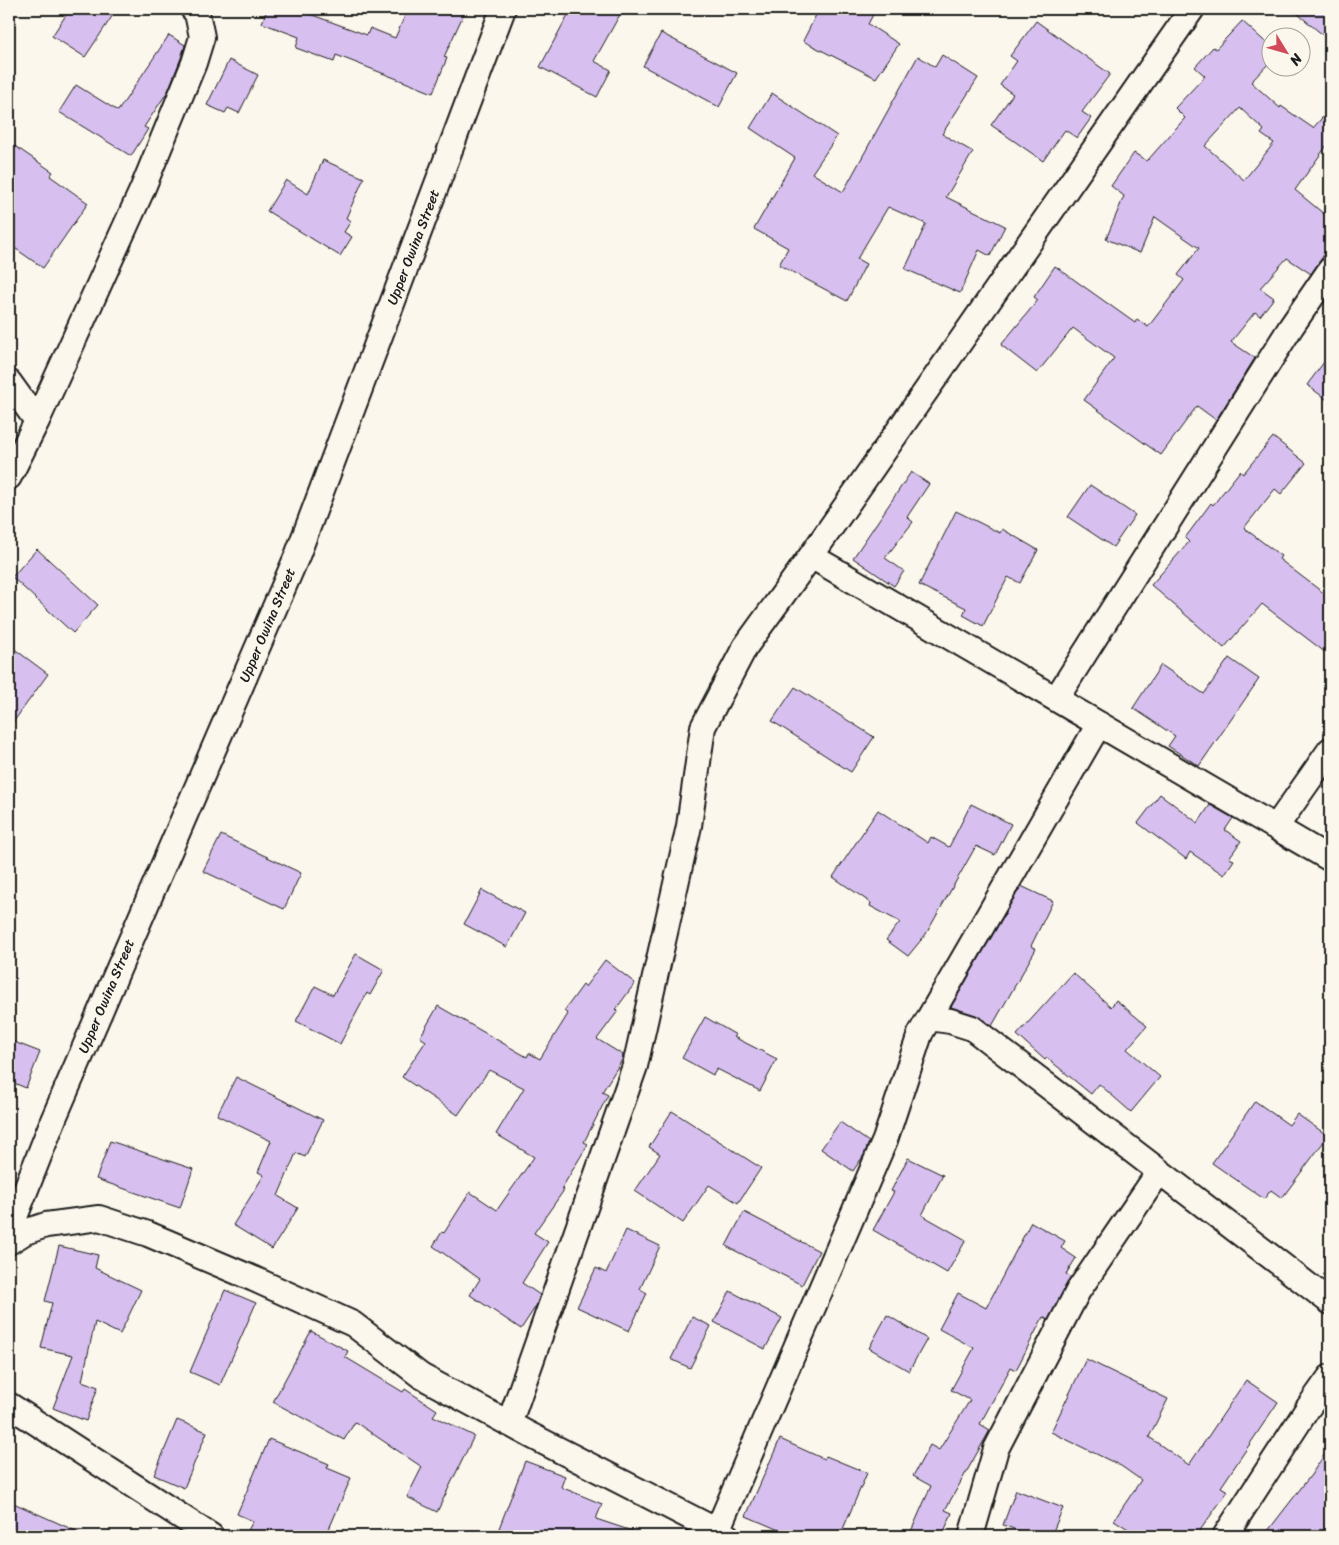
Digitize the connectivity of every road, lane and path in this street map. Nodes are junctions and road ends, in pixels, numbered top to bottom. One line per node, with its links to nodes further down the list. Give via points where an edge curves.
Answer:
1 (193, 9): 6 (street, via 197,13 202,37 194,64 142,190)
2 (503, 9): 16 (street, Upper Owina Street, via 297,556 58,1109)
3 (1192, 9): 8 (street)
4 (1330, 270): 9 (street)
5 (9, 382): 6 (street)
6 (37, 421): 7 (street)
7 (9, 477)
8 (811, 556): 9 (street); 21 (street, via 745,647 702,727 689,826 635,1066)
9 (1056, 700): 10 (street)
10 (1099, 724): 12 (street); 14 (street)
11 (1330, 750): 12 (street)
12 (1276, 827): 13 (street)
13 (1330, 859)
14 (929, 1018): 15 (street, via 972,1028); 22 (street, via 920,1034 885,1140)
15 (1159, 1172): 18 (street); 24 (street, via 1078,1291 1000,1441)
16 (9, 1232)
17 (9, 1242): 21 (street, via 46,1225 98,1218 148,1234 353,1324 421,1376)
18 (1330, 1302)
19 (1330, 1377): 25 (street)
20 (9, 1405): 23 (street)
21 (510, 1424): 22 (street)
22 (722, 1534)
23 (211, 1536)
24 (971, 1536)
25 (1225, 1536)

